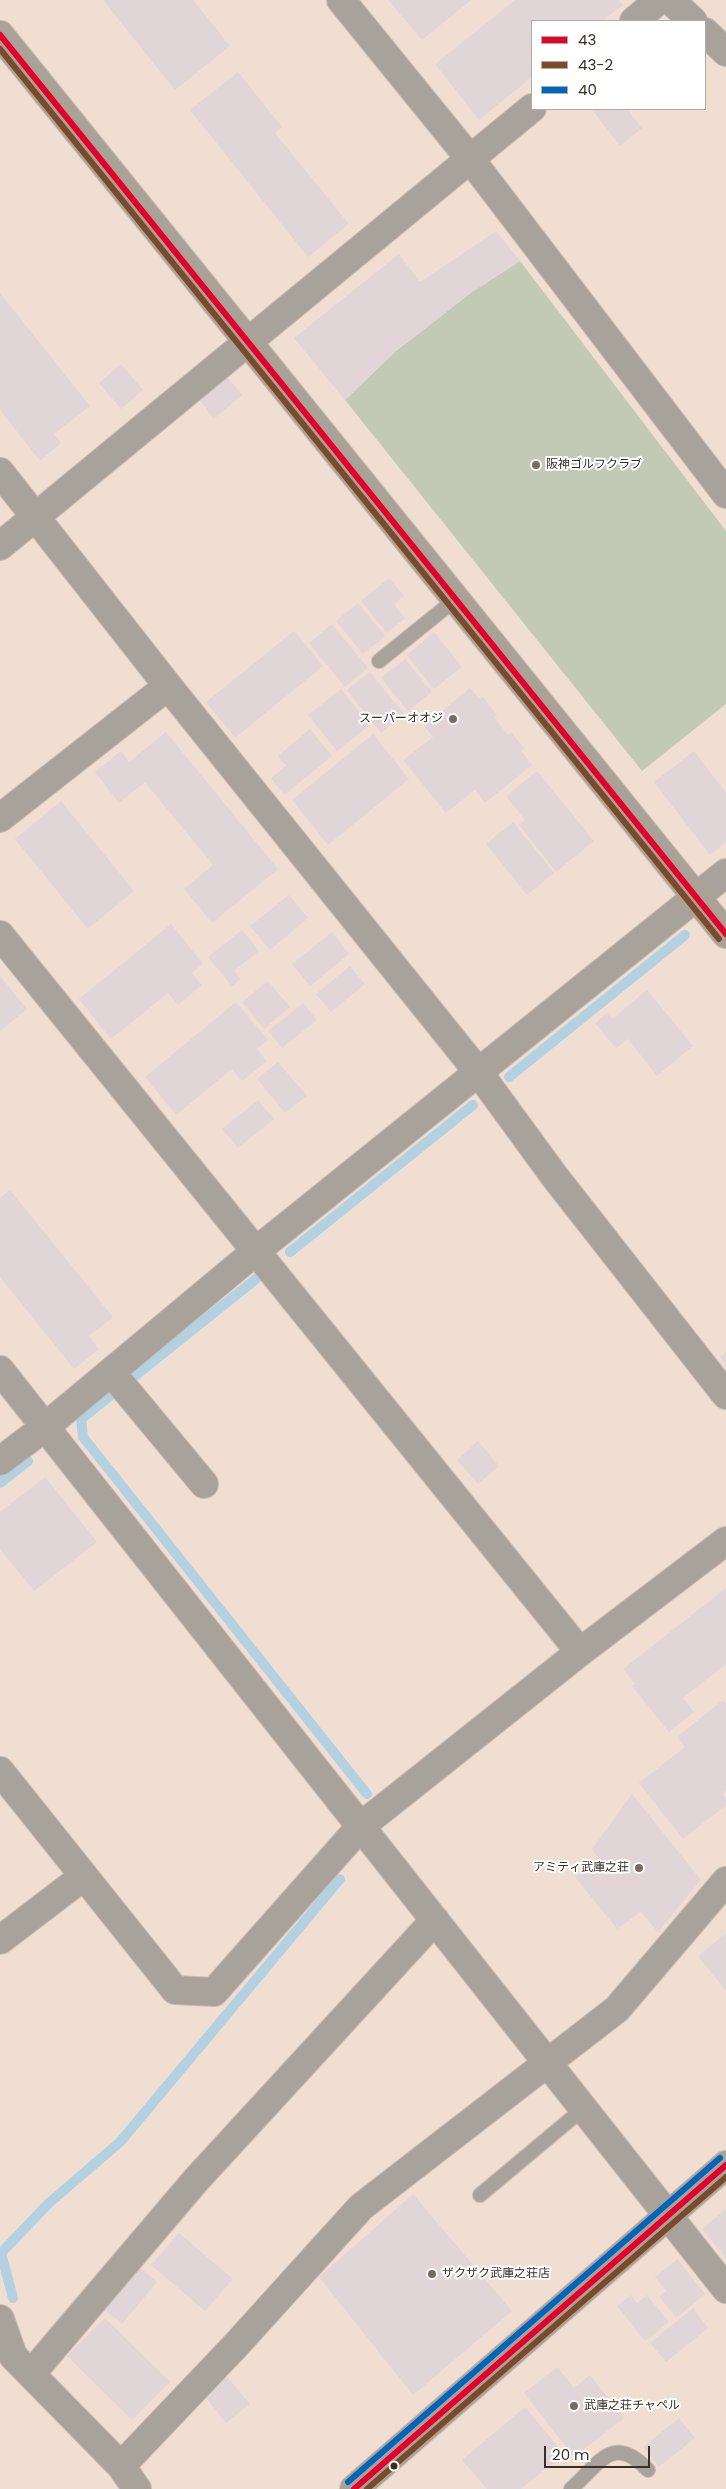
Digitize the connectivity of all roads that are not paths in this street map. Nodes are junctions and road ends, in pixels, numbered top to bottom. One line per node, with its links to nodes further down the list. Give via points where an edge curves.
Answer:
1 (341, 0): 10 (street)
2 (659, 0): 4 (street)
3 (670, 0): 5 (street)
4 (635, 20)
5 (692, 20)
6 (706, 33): 8 (street)
7 (0, 35): 11 (street)
8 (726, 52)
9 (531, 109): 10 (street)
10 (471, 160): 11 (street); 13 (street)
11 (248, 340): 14 (street); 16 (street)
12 (0, 472): 14 (street)
13 (726, 494)
14 (35, 517): 15 (street); 18 (street)
15 (0, 546)
16 (456, 599): 17 (lane); 21 (street)
17 (379, 662)
18 (168, 686): 19 (street); 24 (street)
19 (0, 818)
20 (726, 873): 21 (street)
21 (696, 896): 22 (street); 24 (street)
22 (726, 934)
23 (0, 936): 25 (street)
24 (479, 1073): 25 (street); 28 (street, via 555,1177)
25 (256, 1251): 27 (street); 33 (street)
26 (0, 1370): 29 (street)
27 (119, 1382): 29 (street); 31 (street)
28 (726, 1395)
29 (45, 1427): 30 (street); 35 (street)
30 (0, 1461)
31 (204, 1484)
32 (726, 1541): 33 (street)
33 (580, 1652): 35 (street)
34 (0, 1771): 36 (street)
35 (361, 1826): 36 (street, via 214,1992 175,1990); 38 (street)
36 (84, 1876): 39 (street)
37 (726, 1882): 40 (street, via 617,2009)
38 (436, 1920): 40 (street); 47 (street, via 196,2180)
39 (0, 1940)
40 (549, 2063): 41 (street); 48 (street, via 361,2207)
41 (584, 2108): 43 (lane); 44 (street)
42 (726, 2165): 44 (street)
43 (480, 2195)
44 (667, 2214): 45 (street); 51 (street)
45 (726, 2289)
46 (0, 2319): 47 (street)
47 (14, 2365): 48 (street)
48 (121, 2466): 50 (street)
49 (648, 2470): 52 (lane, via 625,2452 612,2452)
50 (137, 2489)
51 (354, 2489)
52 (571, 2489)

